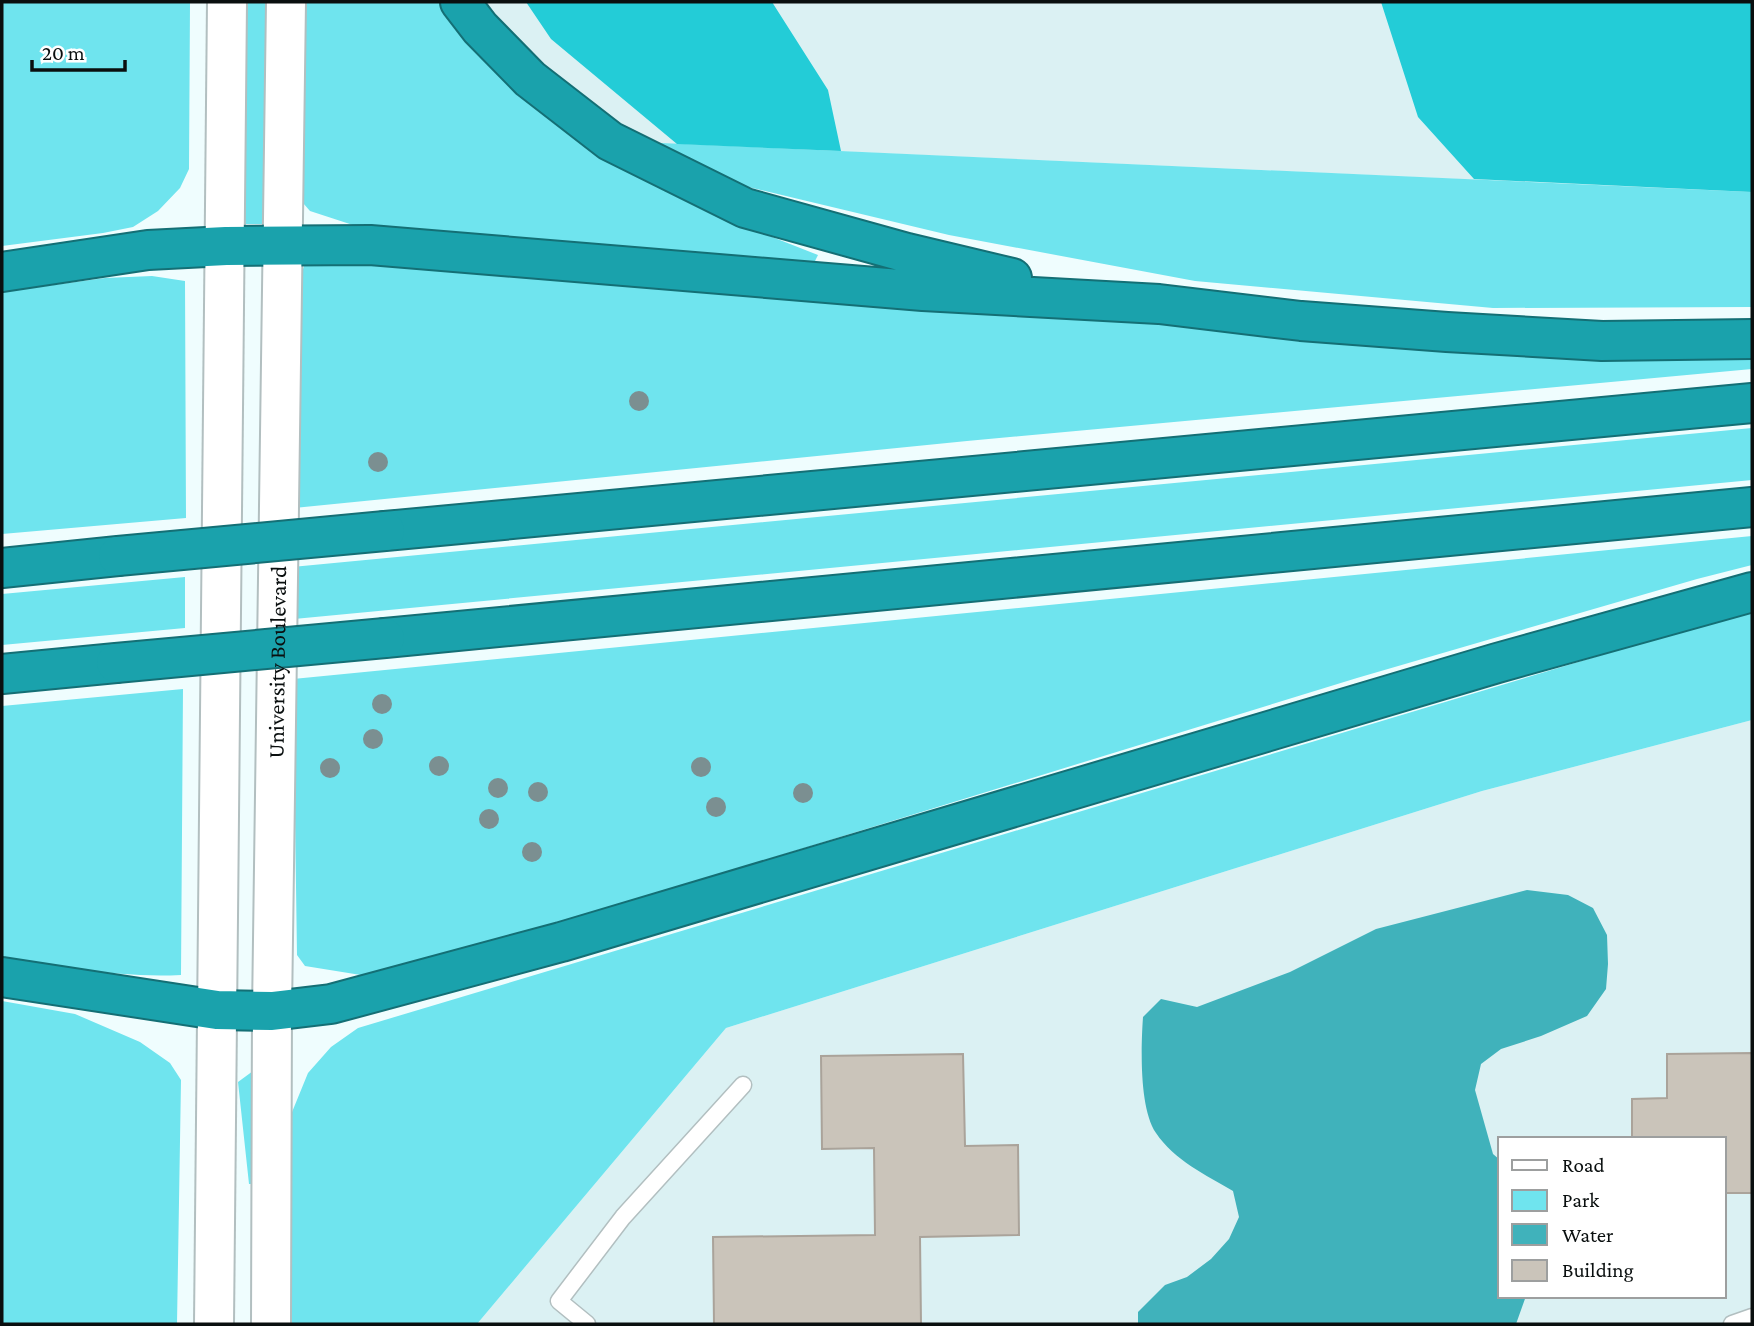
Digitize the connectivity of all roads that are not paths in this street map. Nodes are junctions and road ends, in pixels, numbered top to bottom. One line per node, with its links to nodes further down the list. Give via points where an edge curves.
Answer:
1 (227, 2): 4 (main road)
2 (286, 2): 5 (main road, University Boulevard)
3 (460, 2): 7 (highway, via 530,79 610,141 745,208 1034,283)
4 (226, 246): 5 (highway); 6 (highway, via 148,250); 15 (main road)
5 (281, 246): 7 (highway, via 370,245 923,291); 16 (main road, University Boulevard)
6 (2, 272)
7 (1159, 304): 8 (highway, via 1301,321 1486,335 1602,341)
8 (1752, 339)
9 (1752, 403): 11 (highway, bridge)
10 (1752, 507): 13 (highway, bridge)
11 (2, 568)
12 (1752, 592): 16 (highway, via 1483,667 534,949 331,1004)
13 (2, 674)
14 (2, 977): 15 (highway)
15 (217, 1010): 16 (highway); 19 (main road)
16 (272, 1012): 20 (main road, University Boulevard)
17 (743, 1085): 21 (lane, via 623,1217 559,1301)
18 (1752, 1317): 22 (lane)
19 (214, 1324)
20 (271, 1324)
21 (587, 1324)
22 (1732, 1324)

